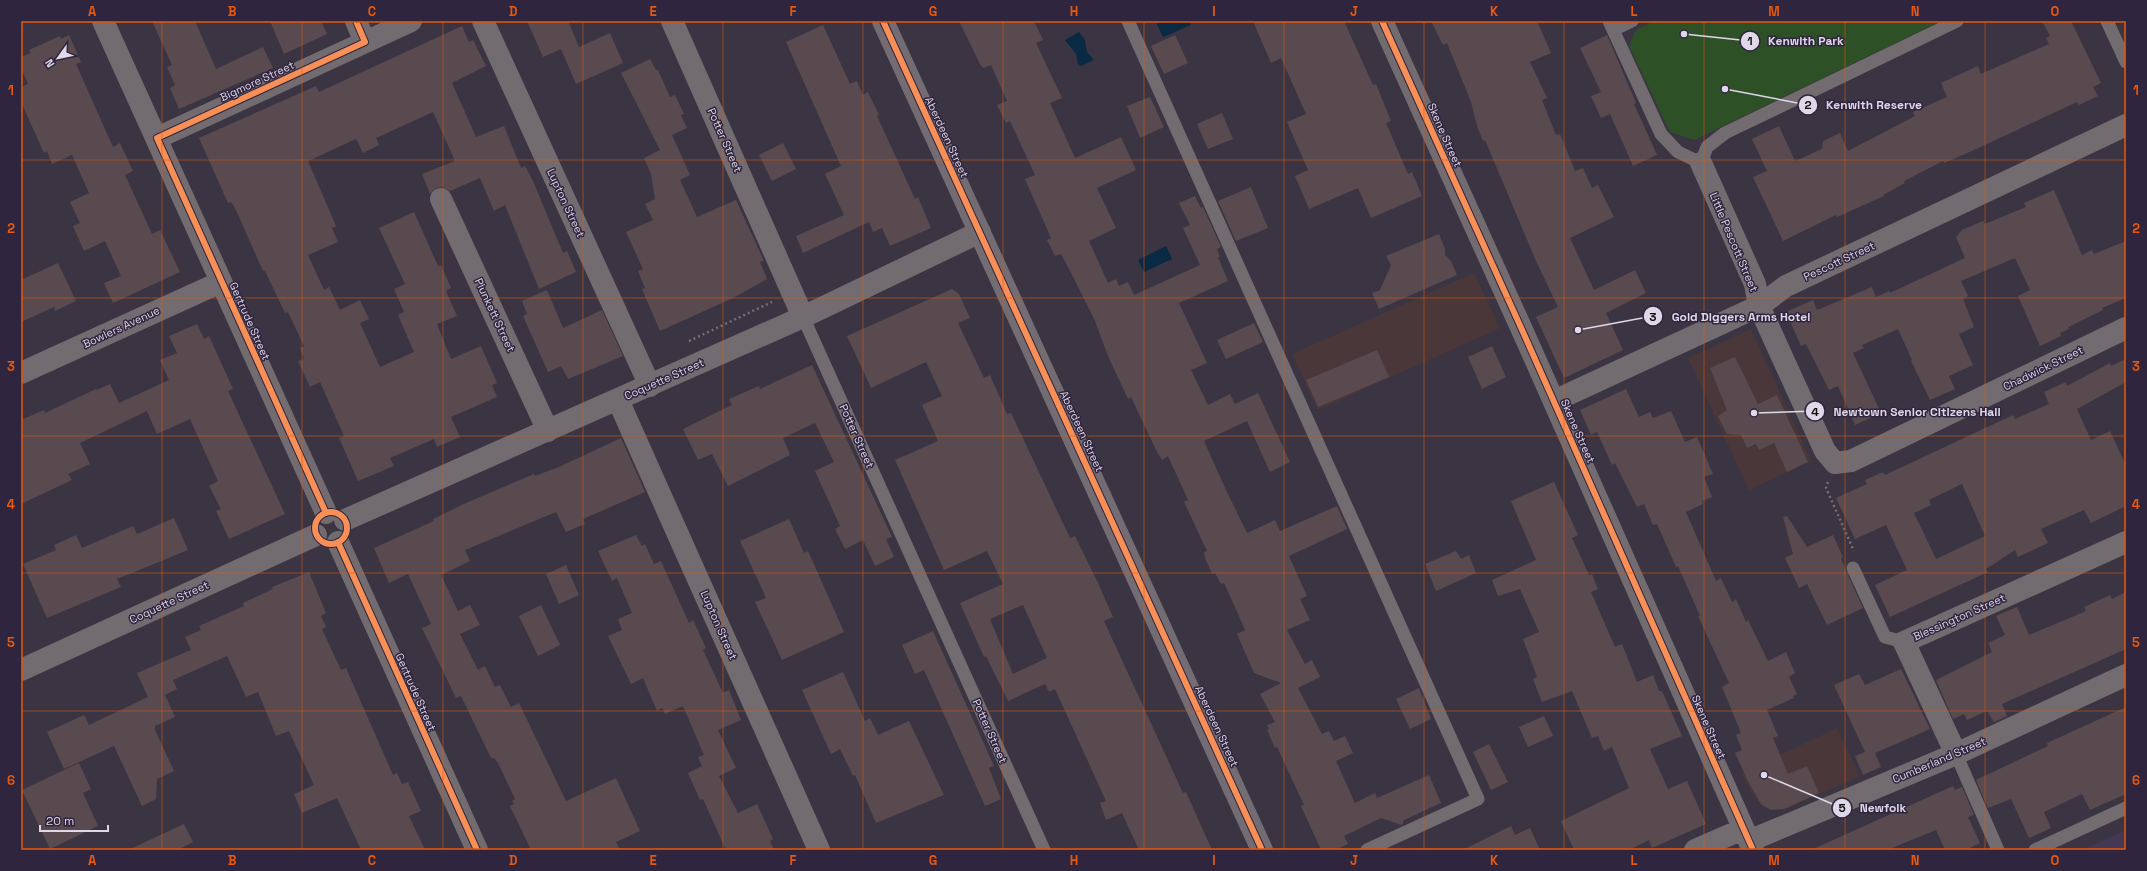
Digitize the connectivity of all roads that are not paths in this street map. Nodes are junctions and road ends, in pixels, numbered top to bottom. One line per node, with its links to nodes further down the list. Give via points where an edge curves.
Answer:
1 (103, 21): 16 (street, Gertrude Street)
2 (356, 21): 13 (street)
3 (411, 21): 13 (street, Bigmore Street)
4 (483, 21): 25 (street, Lupton Street)
5 (672, 21): 22 (street, Potter Street)
6 (883, 21): 19 (main road, Aberdeen Street)
7 (1128, 21): 45 (lane, via 1478,798)
8 (1382, 21): 27 (street, Skene Street)
9 (1632, 21): 12 (lane)
10 (1957, 21): 17 (lane, via 1725,133 1707,147)
11 (2107, 21): 14 (lane)
12 (1611, 26): 17 (lane, via 1661,134 1678,152)
13 (365, 42): 16 (street, Bigmore Street)
14 (2126, 62)
15 (2126, 125): 21 (street, Pescott Street, via 1786,286)
16 (156, 138): 20 (street, Gertrude Street)
17 (1701, 164): 21 (street, Little Pescott Street, via 1755,284)
18 (441, 200): 28 (street, Plunkett Street)
19 (980, 232): 22 (street, Coquette Street); 44 (main road, Aberdeen Street)
20 (222, 282): 24 (street, Bowlers Avenue); 30 (street, Gertrude Street)
21 (1759, 306): 27 (street, Pescott Street); 29 (street, Little Pescott Street, via 1825,451)
22 (803, 317): 25 (street, Coquette Street); 43 (lane, Potter Street)
23 (2126, 328): 29 (street, Chadwick Street)
24 (21, 373)
25 (650, 386): 26 (street, Coquette Street)
26 (618, 400): 28 (street, Coquette Street); 42 (street, Lupton Street)
27 (1554, 401): 40 (street, Skene Street)
28 (548, 431): 30 (street, Coquette Street)
29 (1843, 462)
30 (335, 517): 31 (street, via 318,519 315,524); 32 (street, via 347,530)
31 (316, 535): 32 (street, via 328,544); 36 (street, Coquette Street)
32 (338, 542): 41 (street, Gertrude Street)
33 (2126, 542): 35 (street, Blessington Street)
34 (1853, 568): 35 (lane, via 1885,637)
35 (1904, 642): 38 (street, Blessington Street)
36 (21, 670)
37 (2126, 675): 38 (street, Cumberland Street)
38 (1956, 754): 40 (street, Cumberland Street); 47 (lane)
39 (2126, 808): 48 (lane)
40 (1749, 840): 46 (street, Cumberland Street)
41 (477, 850)
42 (819, 850)
43 (1044, 850)
44 (1262, 850)
45 (1366, 850)
46 (1696, 850)
47 (1998, 850)
48 (2035, 850)

